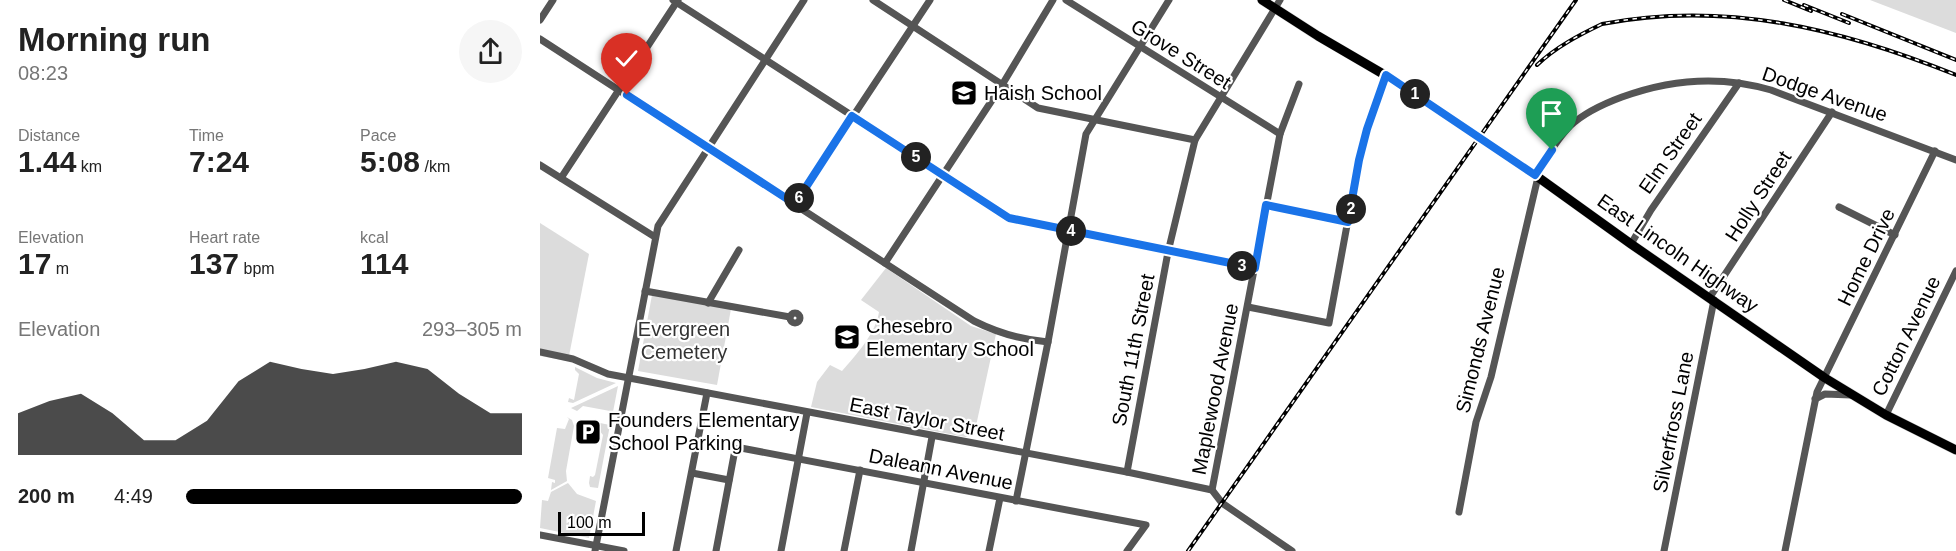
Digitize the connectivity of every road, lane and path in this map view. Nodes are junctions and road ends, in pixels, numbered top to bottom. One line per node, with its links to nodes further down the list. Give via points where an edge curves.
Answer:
1 (553, 0): 11 (street)
2 (804, 0): 15 (street)
3 (873, 0): 12 (street)
4 (930, 0): 12 (street)
5 (1053, 0): 19 (street)
6 (1066, 0): 14 (street, Grove Street)
7 (1169, 0): 14 (street)
8 (1262, 0): 10 (main road, East Lincoln Highway)
9 (676, 1): 15 (street); 20 (street)
10 (1278, 4): 16 (main road, East Lincoln Highway, via 1318,36); 21 (street, South 11th Street)
11 (540, 20)
12 (913, 27): 19 (street); 23 (street)
13 (540, 39): 20 (street)
14 (1140, 48): 21 (street, Grove Street); 24 (street)
15 (765, 60): 23 (street); 27 (street)
16 (1386, 75): 32 (main road, East Lincoln Highway); 37 (street, via 1367,129)
17 (1739, 83): 22 (street, Dodge Avenue); 32 (street, Dodge Avenue, via 1674,82 1598,106 1569,127); 41 (street, Elm Street)
18 (1299, 84): 25 (street, Maplewood Avenue)
19 (1002, 85): 24 (street, via 1038,108); 31 (street)
20 (619, 90): 27 (street); 33 (street)
21 (1221, 98): 25 (street, Grove Street); 26 (street, South 11th Street)
22 (1832, 112): 28 (street, Dodge Avenue); 48 (street, Holly Street)
23 (852, 116): 31 (street); 34 (street)
24 (1094, 120): 26 (street); 38 (street, via 1086,134)
25 (1280, 134): 35 (street, Maplewood Avenue)
26 (1195, 140): 43 (street, South 11th Street)
27 (708, 149): 34 (street); 40 (street)
28 (1935, 151): 29 (street, Dodge Avenue); 39 (street, Home Drive)
29 (1956, 160)
30 (540, 165): 33 (street)
31 (942, 174): 38 (street, via 1009,218); 44 (street)
32 (1537, 176): 41 (main road, East Lincoln Highway); 73 (street, Simonds Avenue, via 1491,377 1476,422)
33 (561, 178): 40 (street)
34 (795, 204): 44 (street)
35 (1266, 205): 37 (street); 45 (street, Maplewood Avenue)
36 (1839, 207): 39 (street)
37 (1348, 222): 50 (street, via 1329,323)
38 (1069, 231): 43 (street); 52 (street)
39 (1895, 235): 55 (street, Home Drive)
40 (655, 237): 47 (street)
41 (1631, 244): 48 (main road, East Lincoln Highway)
42 (739, 250): 49 (street)
43 (1168, 252): 45 (street); 66 (street, South 11th Street)
44 (885, 263): 52 (street, via 990,329)
45 (1255, 268): 50 (street, Maplewood Avenue)
46 (1956, 271): 60 (street, Cotton Avenue)
47 (645, 291): 49 (street); 54 (street)
48 (1712, 299): 55 (main road, East Lincoln Highway); 85 (street, Silverfross Lane)
49 (708, 303): 51 (street)
50 (1248, 307): 70 (street, Maplewood Avenue)
51 (790, 317)
52 (1048, 342): 63 (street)
53 (540, 352): 54 (street, East Taylor Street)
54 (628, 378): 56 (street, East Taylor Street); 75 (street)
55 (1825, 378): 57 (main road, East Lincoln Highway); 58 (street, Home Drive)
56 (707, 393): 59 (street, East Taylor Street); 67 (street)
57 (1855, 396): 58 (street, via 1825,394); 60 (main road, East Lincoln Highway)
58 (1815, 399): 86 (street, Home Drive)
59 (807, 412): 61 (street, East Taylor Street); 64 (street)
60 (1886, 415): 62 (main road, East Lincoln Highway)
61 (932, 437): 63 (street, East Taylor Street); 69 (street)
62 (1956, 450)
63 (1025, 453): 66 (street, East Taylor Street); 72 (street)
64 (798, 458): 65 (street, Daleann Avenue); 68 (street, Daleann Avenue, via 736,449); 79 (street)
65 (860, 470): 69 (street, Daleann Avenue); 80 (street)
66 (1127, 472): 70 (street, East Taylor Street)
67 (692, 473): 68 (street); 77 (street)
68 (729, 480): 78 (street)
69 (923, 483): 71 (street, Daleann Avenue); 81 (street)
70 (1212, 490): 84 (street, via 1222,503)
71 (1000, 498): 72 (street, Daleann Avenue); 82 (street)
72 (1016, 501): 83 (street, Daleann Avenue, via 1146,525)
73 (1459, 512)
74 (540, 535): 75 (street)
75 (596, 549): 76 (street)
76 (624, 551)
77 (676, 551)
78 (716, 551)
79 (781, 551)
80 (844, 551)
81 (910, 551)
82 (989, 551)
83 (1128, 551)
84 (1292, 551)
85 (1664, 551)
86 (1785, 551)

